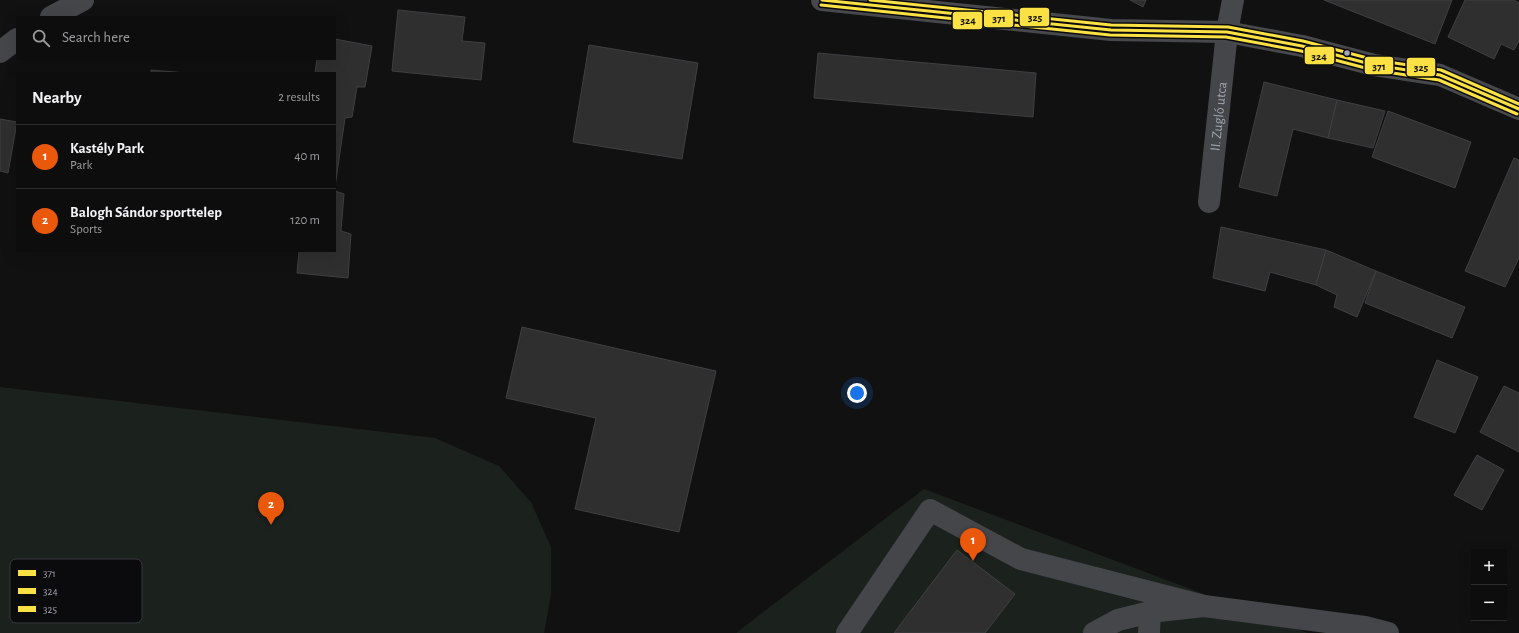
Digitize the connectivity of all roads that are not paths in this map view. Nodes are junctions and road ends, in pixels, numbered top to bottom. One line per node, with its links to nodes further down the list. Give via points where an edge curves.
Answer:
1 (83, 0): 4 (street)
2 (822, 0): 5 (main road, via 1111,30)
3 (1233, 0): 5 (main road)
4 (53, 16)
5 (1227, 32): 8 (main road, via 1302,46 1374,65 1440,75); 9 (street, II. Zugló utca)
6 (16, 40): 7 (street)
7 (0, 52)
8 (1519, 109)
9 (1209, 202)
10 (1204, 606): 11 (street); 12 (street, via 1021,558 930,510); 14 (street, via 1365,627)
11 (1150, 623): 13 (street, via 1118,620)
12 (847, 633)
13 (1094, 633)
14 (1388, 633)

